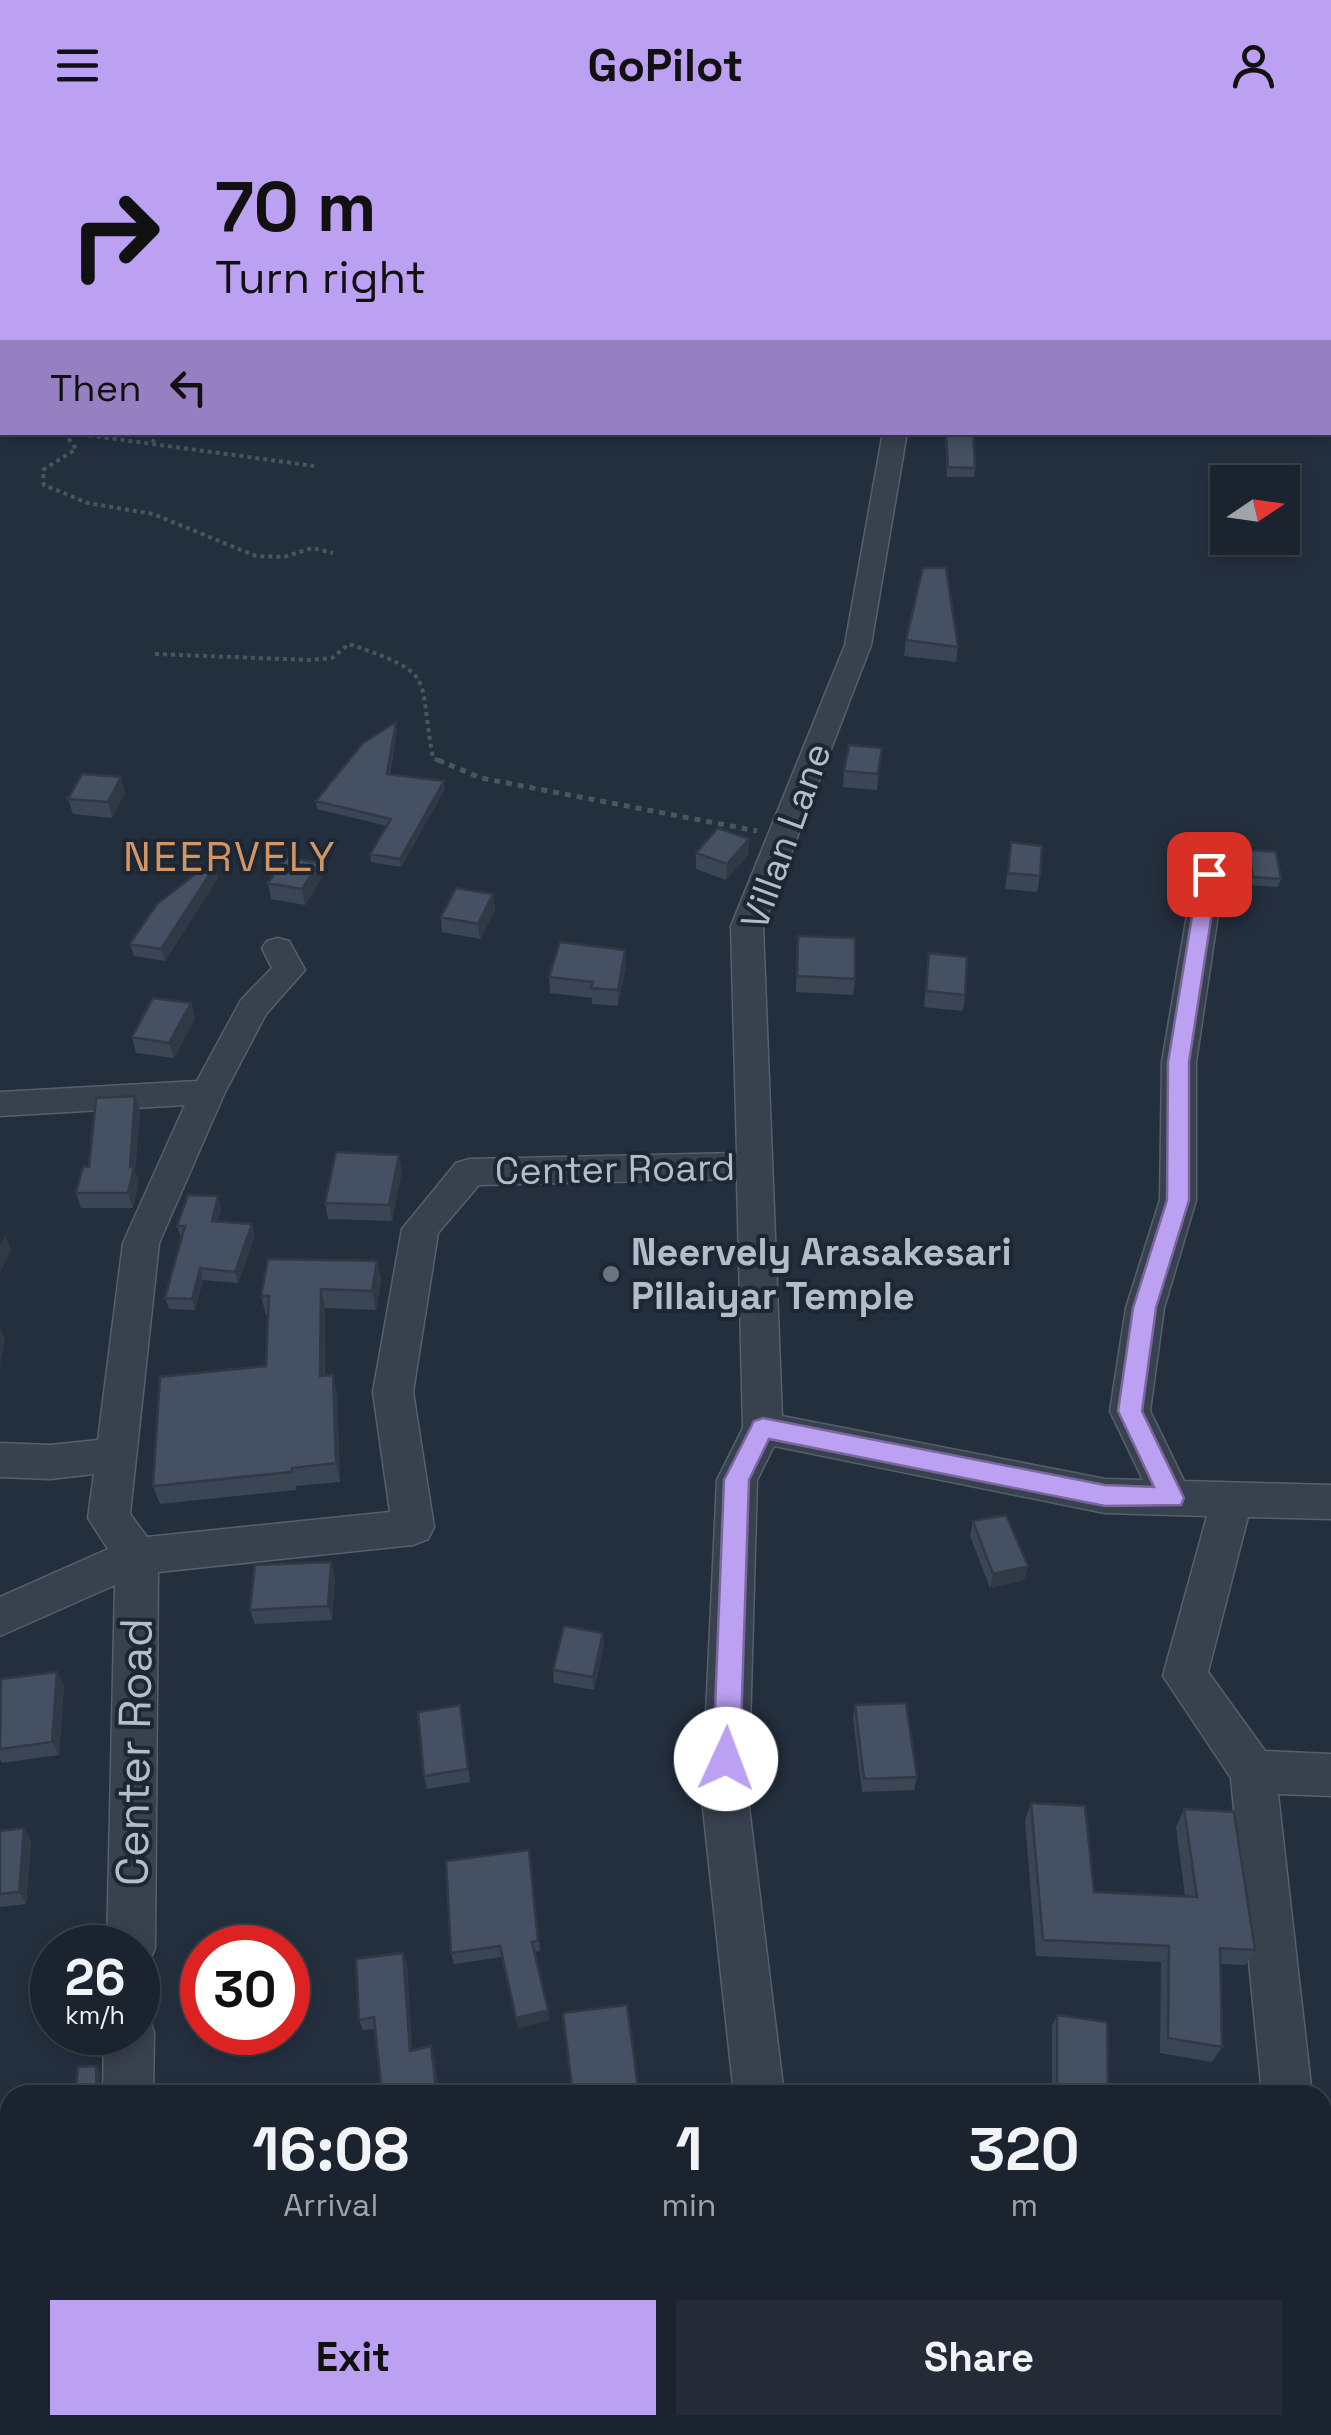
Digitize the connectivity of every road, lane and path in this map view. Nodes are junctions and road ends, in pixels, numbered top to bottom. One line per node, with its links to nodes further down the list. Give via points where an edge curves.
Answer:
1 (66, 435): 7 (path, via 76,449 43,470 44,485 88,503 153,514 256,556 312,548)
2 (88, 435): 5 (path)
3 (155, 435): 5 (path)
4 (894, 435): 9 (street, Villan Lane, via 858,644)
5 (152, 443): 6 (path)
6 (314, 466)
7 (333, 553)
8 (155, 654): 9 (path, via 310,660 332,658 349,644 398,661 417,676 426,694 434,758 482,778)
9 (782, 836): 14 (street, Villan Lane, via 746,926)
10 (1209, 874): 18 (street, via 1178,1062 1178,1200 1144,1308 1130,1411)
11 (278, 948): 12 (street, via 289,970 254,1008)
12 (208, 1092): 13 (street); 16 (street, via 141,1243)
13 (0, 1104)
14 (756, 1166): 15 (street, Villan Lane); 21 (street, Center Roard, via 468,1172 420,1229 393,1392 414,1527)
15 (763, 1428): 18 (street, via 1105,1496); 28 (street, via 737,1480 725,1799)
16 (116, 1455): 17 (street); 21 (street, via 109,1518)
17 (0, 1460)
18 (1172, 1498): 19 (street)
19 (1232, 1499): 20 (street); 23 (street, via 1186,1676)
20 (1331, 1502)
21 (137, 1556): 22 (street); 25 (street, Center Road)
22 (0, 1617)
23 (1253, 1772): 24 (street); 29 (street)
24 (1331, 1775)
25 (131, 1925)
26 (129, 2055): 27 (street)
27 (128, 2085)
28 (757, 2085)
29 (1286, 2085)

